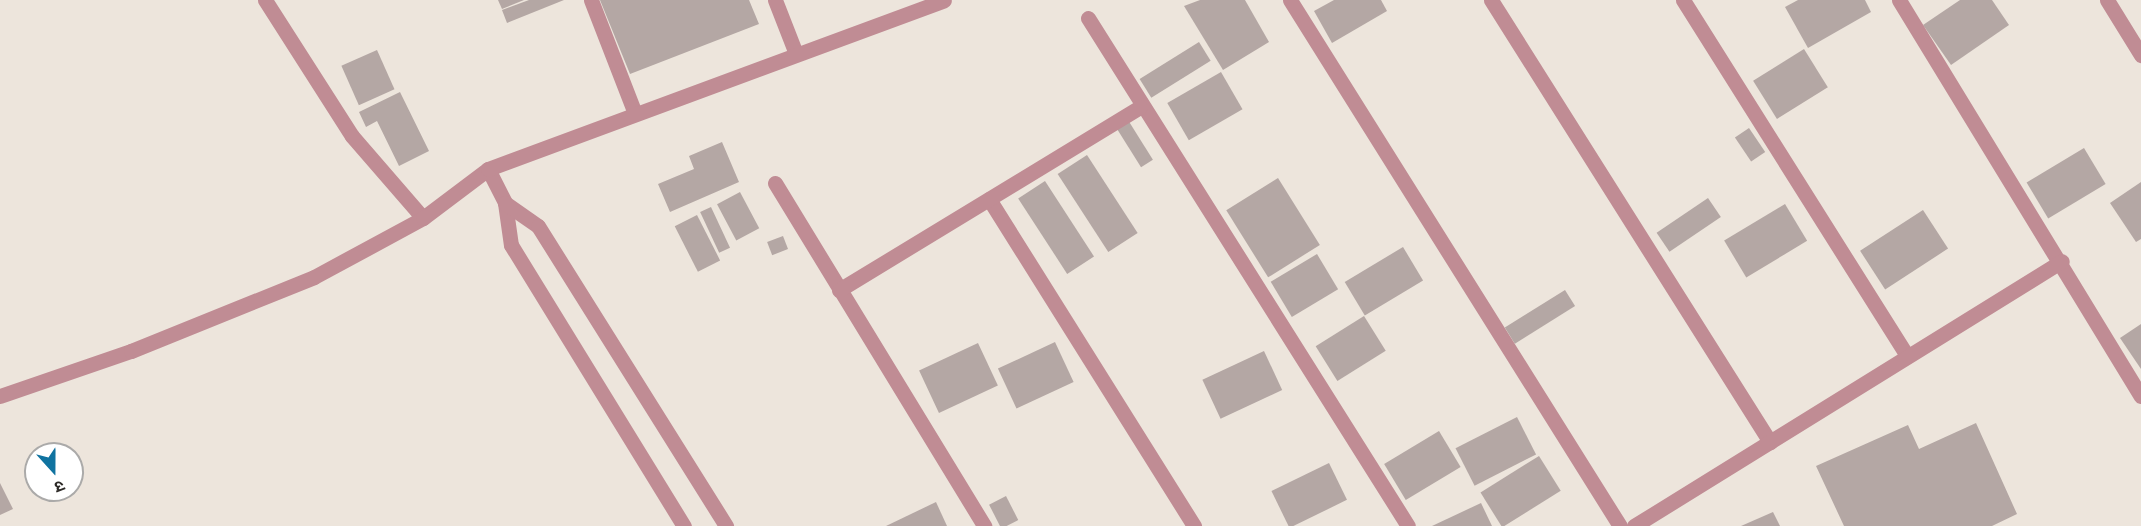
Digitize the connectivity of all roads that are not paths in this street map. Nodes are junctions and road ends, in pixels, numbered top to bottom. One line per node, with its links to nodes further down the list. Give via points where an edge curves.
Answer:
1 (266, 0): 19 (street, via 352,136)
2 (591, 0): 14 (street)
3 (775, 0): 11 (street)
4 (944, 0): 11 (street)
5 (1290, 0): 31 (street)
6 (1491, 0): 25 (street)
7 (1683, 0): 22 (street)
8 (1899, 0): 20 (street)
9 (2108, 0): 12 (street)
10 (1088, 18): 13 (street)
11 (796, 54): 14 (street)
12 (2141, 55)
13 (1140, 106): 17 (street); 30 (street)
14 (634, 111): 15 (street)
15 (488, 169): 18 (street); 19 (street)
16 (775, 183): 21 (street)
17 (989, 199): 21 (street); 29 (street)
18 (505, 203): 26 (street, via 511,245); 27 (street, via 538,226)
19 (423, 218): 23 (street, via 314,277 131,351)
20 (2062, 261): 22 (street); 24 (street)
21 (840, 290): 28 (street)
22 (1905, 353): 25 (street)
23 (0, 396)
24 (2141, 396)
25 (1770, 442): 32 (street)
26 (684, 526)
27 (726, 526)
28 (984, 526)
29 (1194, 526)
30 (1408, 526)
31 (1620, 526)
32 (1634, 526)

